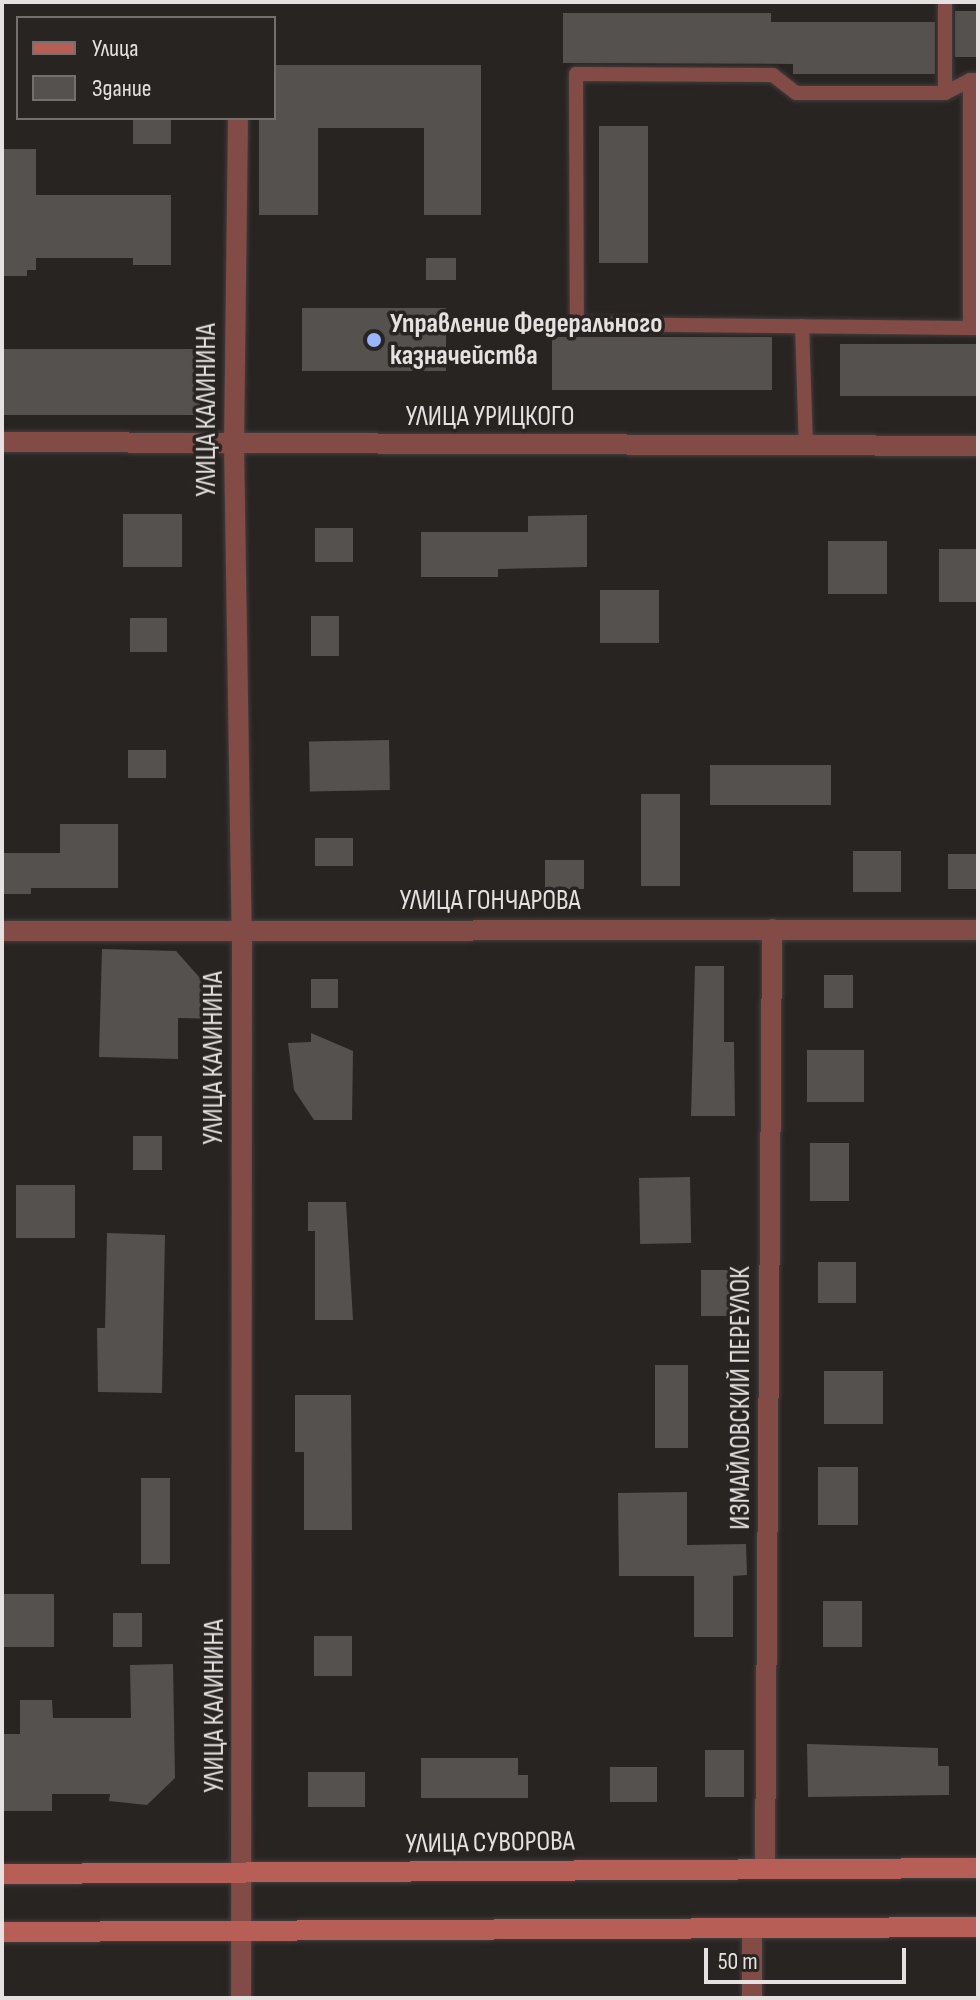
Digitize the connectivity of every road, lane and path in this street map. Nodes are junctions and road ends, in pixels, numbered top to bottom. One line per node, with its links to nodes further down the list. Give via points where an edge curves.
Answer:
1 (945, 2): 3 (lane)
2 (974, 80): 3 (lane); 6 (lane)
3 (945, 93): 5 (lane, via 796,93 773,75 576,74 577,324)
4 (238, 120): 8 (street, УЛИЦА КАЛИНИНА)
5 (802, 326): 6 (lane); 9 (lane)
6 (974, 328)
7 (2, 442): 8 (street, УЛИЦА УРИЦКОГО)
8 (234, 444): 9 (street, УЛИЦА УРИЦКОГО); 11 (street, УЛИЦА КАЛИНИНА)
9 (806, 446): 10 (street, УЛИЦА УРИЦКОГО)
10 (978, 446)
11 (242, 929): 12 (street, УЛИЦА ГОНЧАРОВА); 14 (street, УЛИЦА ГОНЧАРОВА); 18 (street, УЛИЦА КАЛИНИНА)
12 (772, 929): 13 (street, УЛИЦА ГОНЧАРОВА); 15 (street, ИЗМАЙЛОВСКИЙ ПЕРЕУЛОК)
13 (978, 930)
14 (2, 931)
15 (765, 1867): 16 (main road, УЛИЦА СУВОРОВА); 18 (main road, УЛИЦА СУВОРОВА)
16 (978, 1868)
17 (2, 1874): 18 (main road, УЛИЦА СУВОРОВА)
18 (242, 1875): 22 (street, УЛИЦА КАЛИНИНА)
19 (978, 1927): 20 (main road)
20 (752, 1928): 22 (main road); 24 (street)
21 (2, 1932): 22 (main road)
22 (243, 1932): 23 (street, УЛИЦА КАЛИНИНА)
23 (241, 1998)
24 (752, 1998)

